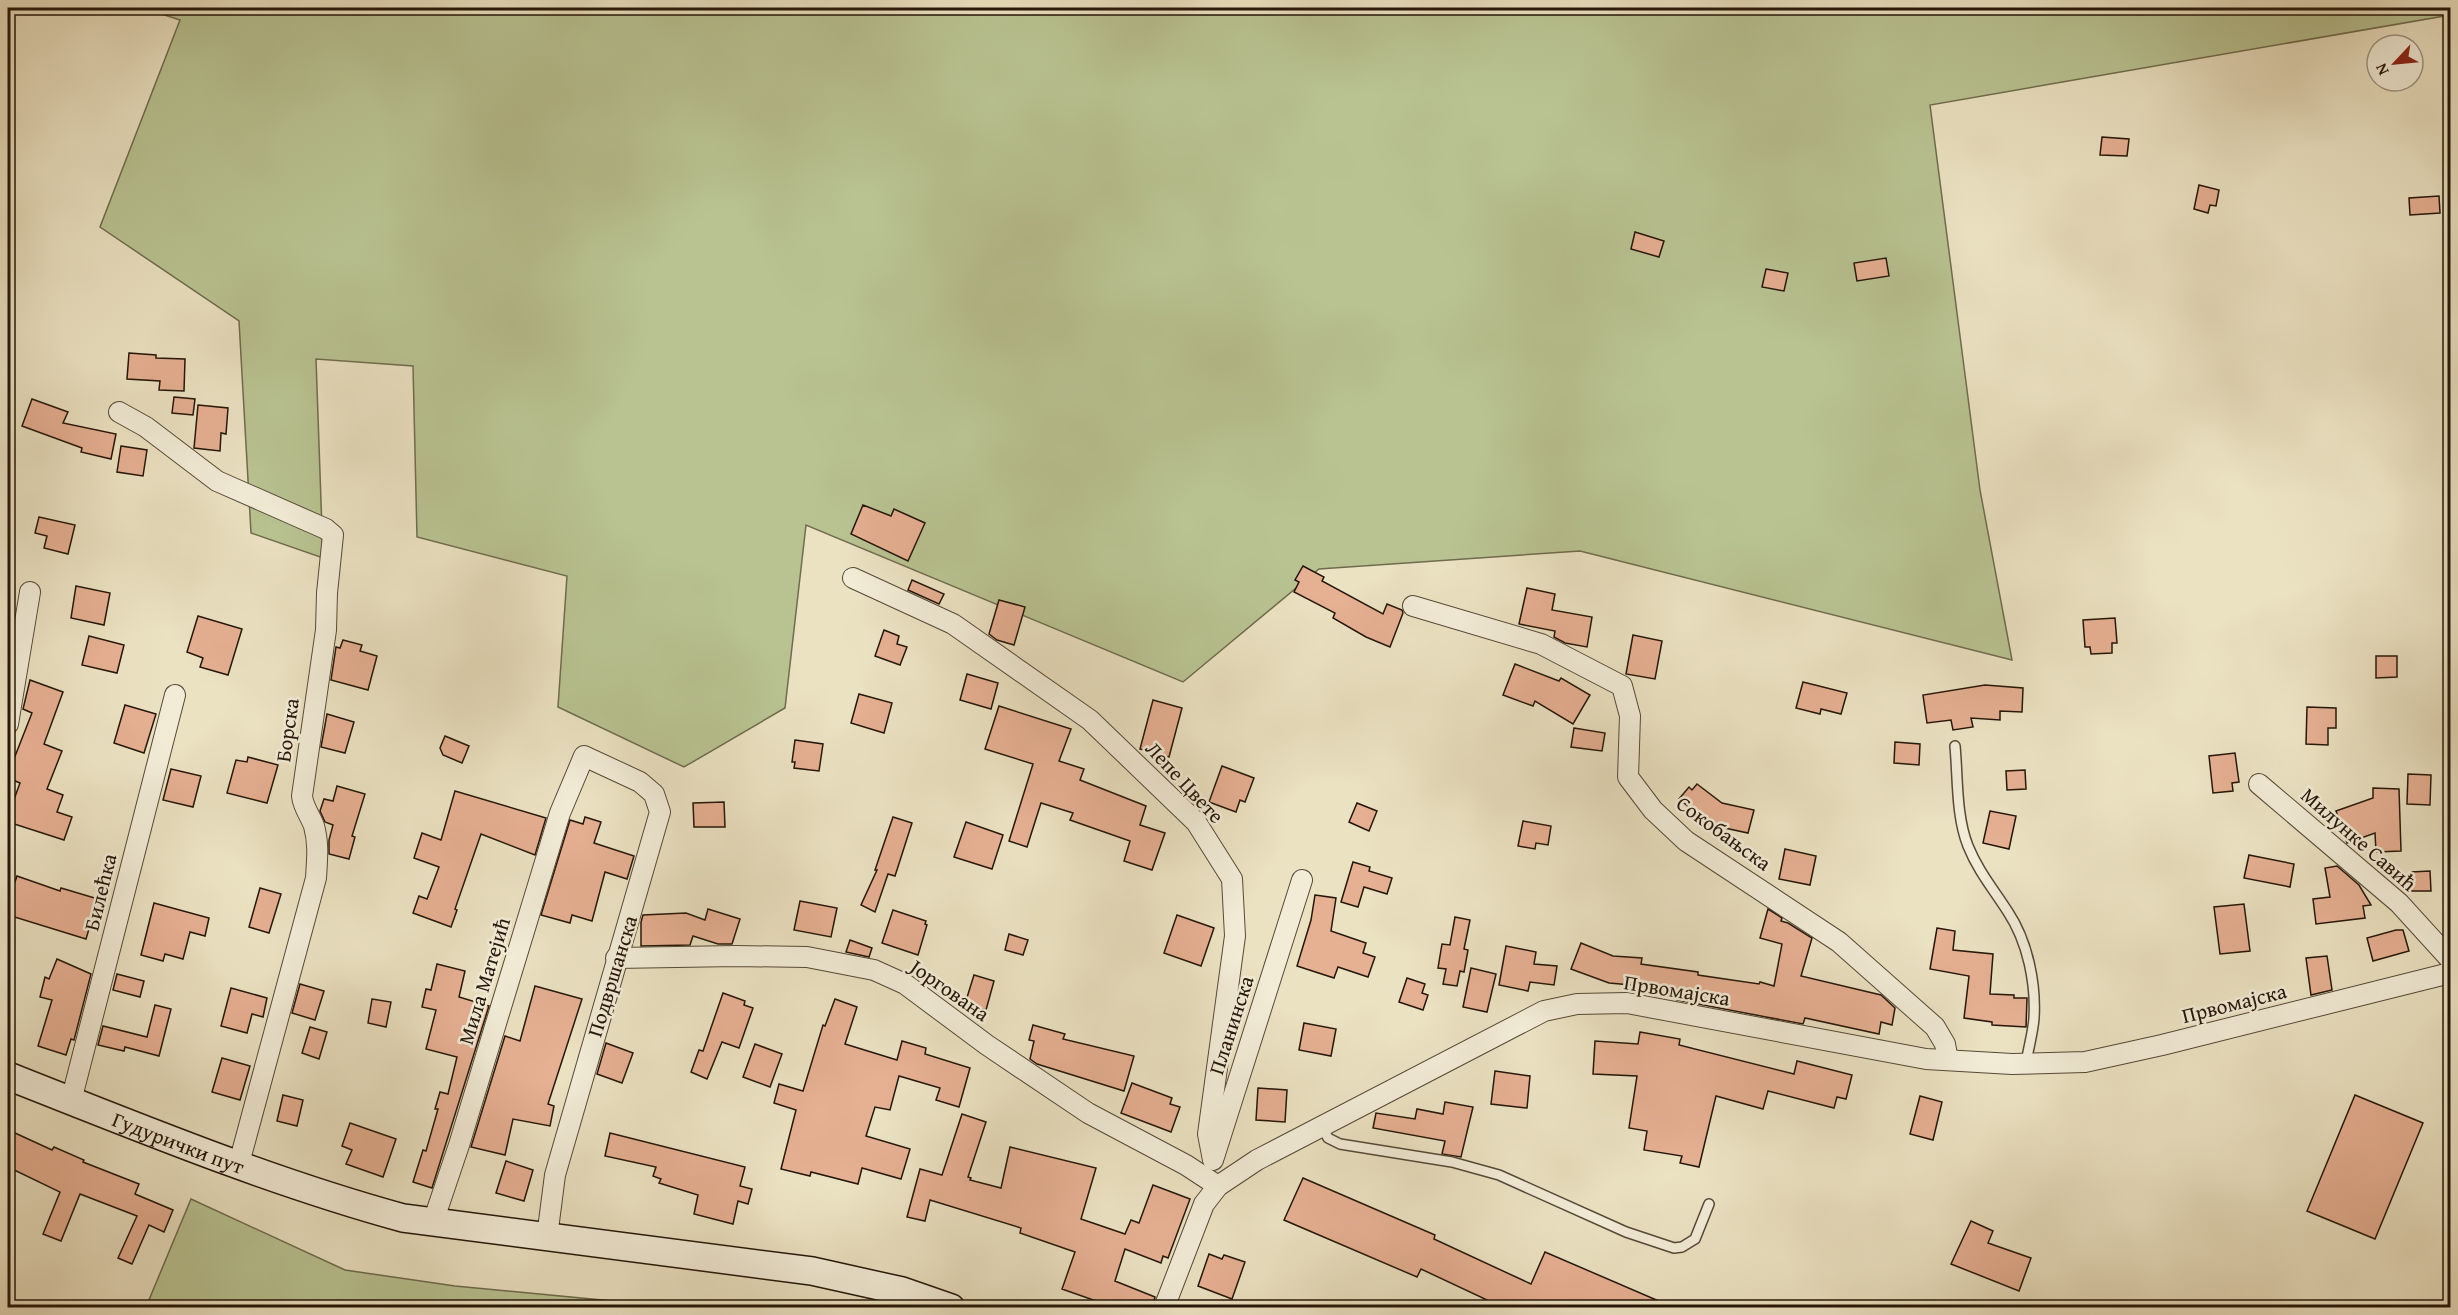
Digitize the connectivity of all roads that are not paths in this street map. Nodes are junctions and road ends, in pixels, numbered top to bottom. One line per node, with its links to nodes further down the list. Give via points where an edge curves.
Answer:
1 (119, 412): 20 (street, Борска, via 217,481 333,535 326,630 302,796 315,829 316,878)
2 (853, 579): 19 (street, Лепе Цвете, via 953,624 1090,720 1196,822 1232,879 1234,936 1208,1134)
3 (30, 592): 6 (street)
4 (1413, 606): 14 (street, Сокобањска, via 1541,644 1622,686 1630,716 1628,777 1653,810 1686,841 1848,949 1935,1027 1945,1044)
5 (175, 695): 17 (street, Билећка)
6 (8, 724)
7 (1955, 746): 15 (lane, via 1967,844 2023,939 2034,1019)
8 (584, 756): 11 (street, Подвршанска, via 639,782 654,794 660,812); 23 (street, Мила Матејић, via 560,813)
9 (2259, 784): 12 (street, Милунке Савић, via 2399,903)
10 (1302, 880): 19 (street, Планинска)
11 (616, 958): 21 (street, Јоргована, via 807,957 874,969 905,984 1088,1113); 24 (street, Подвршанска, via 555,1174)
12 (2451, 959)
13 (2451, 973): 15 (street, Првомајска, via 2085,1062)
14 (1948, 1060): 15 (street, Првомајска); 18 (street, Првомајска, via 1627,1003 1577,1004 1544,1011)
15 (2026, 1064)
16 (8, 1076): 17 (street, Гудурички пут)
17 (71, 1101): 20 (street, Гудурички пут)
18 (1322, 1127): 21 (street, Првомајска, via 1257,1160); 22 (lane, via 1328,1138 1340,1144 1452,1162 1499,1175 1666,1247 1682,1247 1695,1239)
19 (1213, 1161): 21 (street, Планинска)
20 (238, 1167): 23 (street, Гудурички пут, via 350,1204)
21 (1218, 1186): 26 (street, via 1204,1204)
22 (1709, 1204)
23 (433, 1222): 24 (street)
24 (547, 1237): 25 (street, via 812,1270 902,1291)
25 (951, 1308)
26 (1164, 1308)

